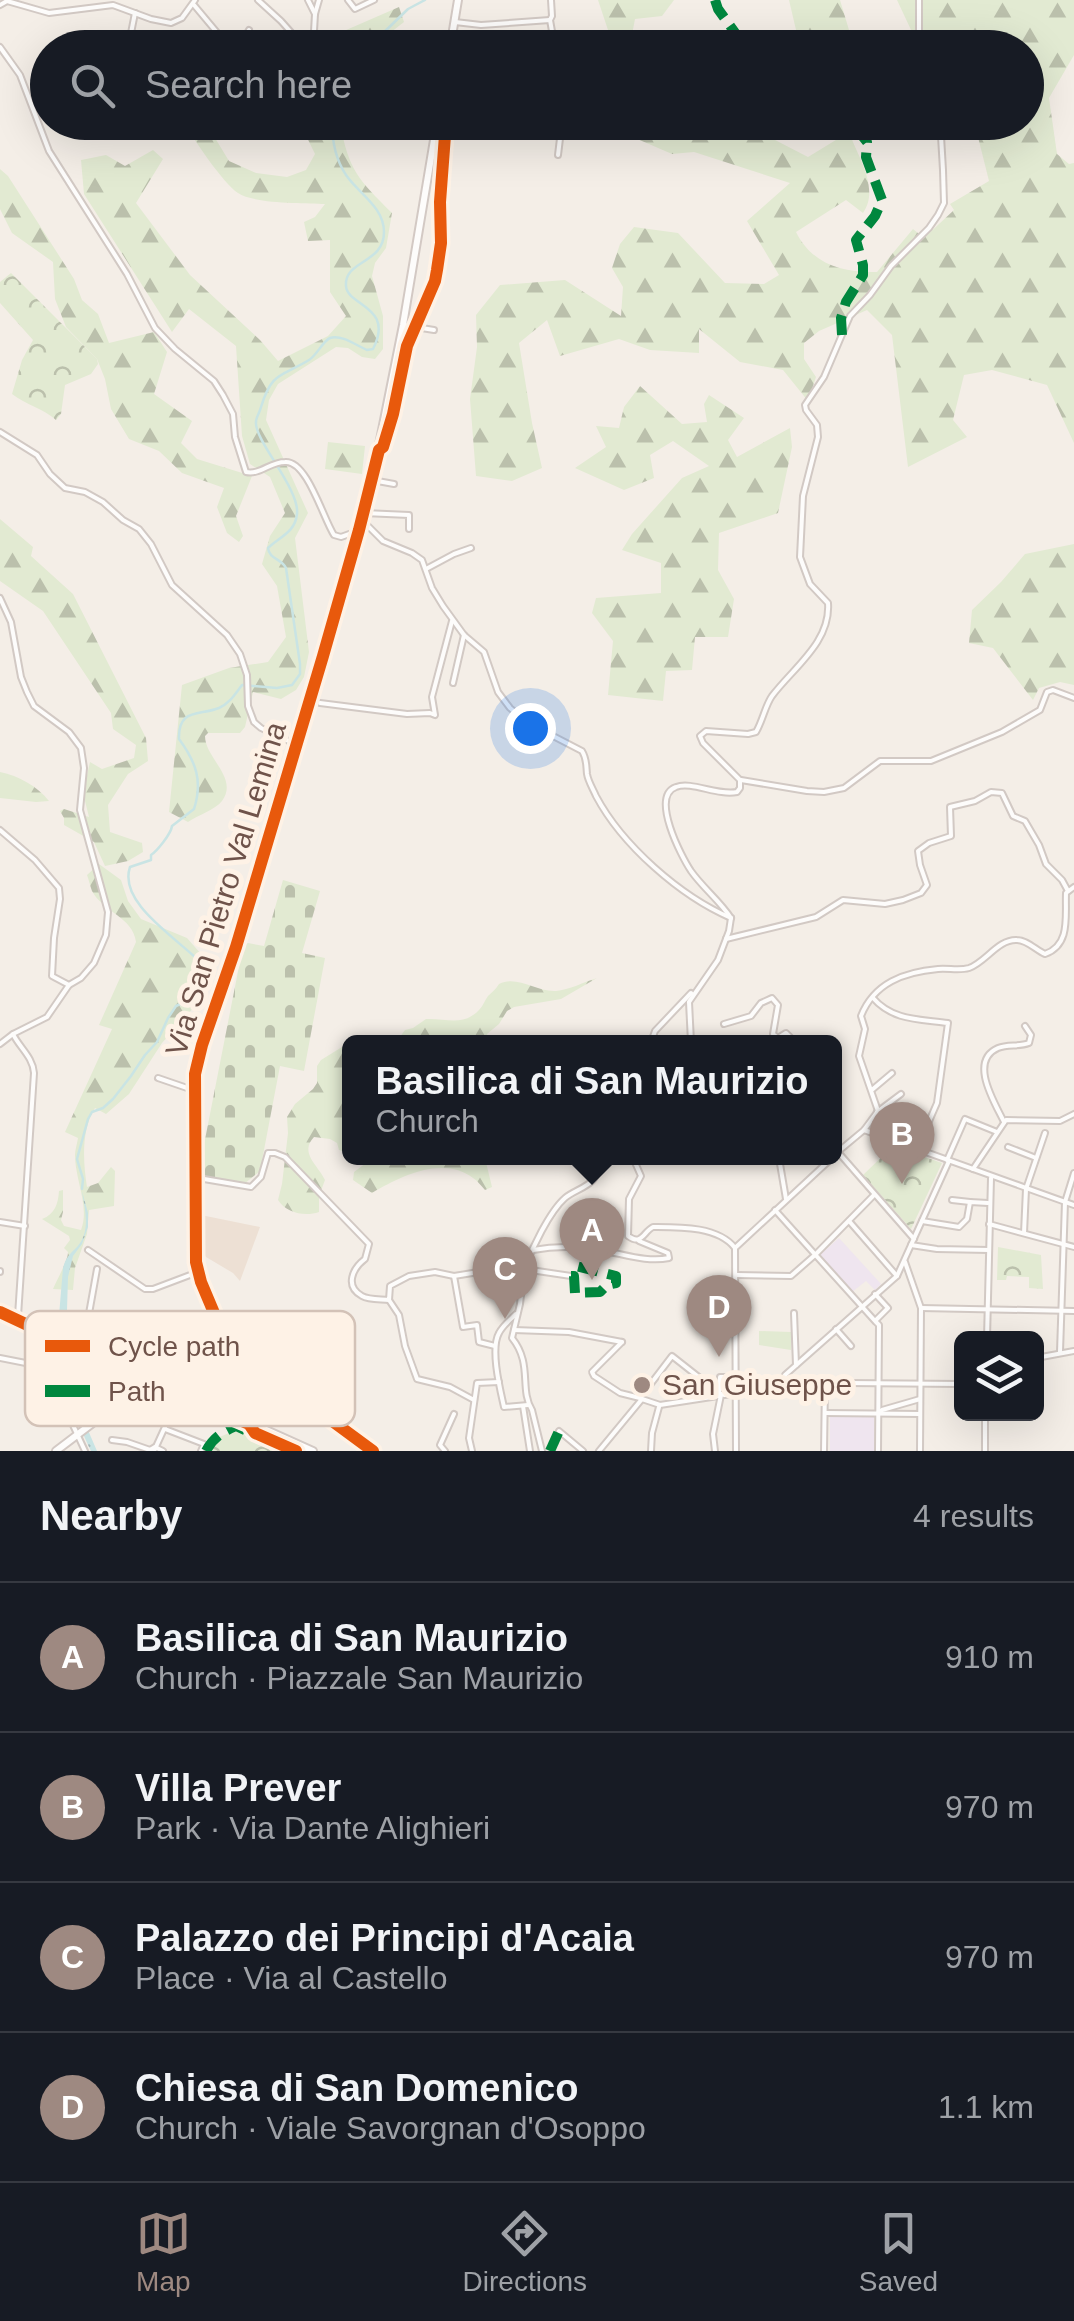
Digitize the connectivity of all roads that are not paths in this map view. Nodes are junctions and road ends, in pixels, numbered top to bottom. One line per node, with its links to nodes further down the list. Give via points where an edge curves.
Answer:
1 (258, 0): 17 (street)
2 (308, 0): 12 (street)
3 (319, 0): 12 (street)
4 (348, 0): 5 (street, via 355,10)
5 (374, 0)
6 (459, 0): 14 (street)
7 (550, 0): 13 (street)
8 (919, 0): 21 (street)
9 (194, 2): 11 (street, via 171,23); 16 (street)
10 (0, 5): 11 (street, via 6,1 49,14 106,6)
11 (135, 12): 15 (street)
12 (315, 14): 18 (street)
13 (550, 20): 14 (street); 20 (street)
14 (454, 22): 19 (street)
15 (132, 30)
16 (216, 30)
17 (289, 30)
18 (315, 30)
19 (453, 30)
20 (552, 30)
21 (918, 30)
22 (0, 47): 23 (street)
23 (30, 100)
24 (46, 140): 36 (street, via 155,328 214,381 234,414 246,472 292,463 334,535)
25 (435, 140): 29 (street, Via San Pietro Val Lemina)
26 (560, 140): 28 (street)
27 (941, 140): 46 (street, via 944,203 938,215 850,316 805,404 818,437 802,496 800,556 806,577 828,603 828,616 804,660 769,700 756,732 700,736)
28 (558, 154)
29 (404, 325): 30 (street); 32 (street, Via San Pietro Val Lemina)
30 (434, 330)
31 (0, 432): 45 (street, via 37,455 66,488 104,502 139,529 178,592 240,654 258,726)
32 (372, 480): 33 (street); 34 (street, Via San Pietro Val Lemina)
33 (394, 484)
34 (363, 516): 35 (street, via 409,514); 36 (street, Via San Pietro Val Lemina); 38 (street, via 386,543 420,558)
35 (409, 529)
36 (359, 530): 45 (street, Via San Pietro Val Lemina)
37 (472, 548): 38 (street)
38 (426, 569): 40 (street)
39 (0, 598): 51 (street, via 34,706 69,732 83,757 80,810 108,923 94,964)
40 (452, 620): 41 (street); 44 (street, via 432,701 435,715)
41 (464, 635): 42 (street); 49 (street, via 484,652 510,708 582,751 599,801 636,849)
42 (454, 683)
43 (1074, 698): 46 (street, via 1047,692 1040,710 1002,732 932,760 880,762 844,788 807,791)
44 (320, 703)
45 (296, 745): 63 (street, Via San Pietro Val Lemina)
46 (740, 780): 49 (street, via 730,794 677,786 666,801 680,852)
47 (0, 830): 51 (street, via 60,888 52,976)
48 (1071, 889): 50 (street, via 1046,864 1002,793 991,792 950,807 951,836 918,851 927,885 921,893 880,904 843,900 816,917); 53 (street, via 1064,933 1052,952 1008,942 966,969 893,979)
49 (731, 918): 50 (street)
50 (726, 938): 52 (street)
51 (69, 985): 56 (street, via 47,1017)
52 (698, 988): 57 (street); 58 (street, via 688,1002)
53 (873, 998): 64 (street, via 861,1016 859,1052); 73 (street, via 898,1016 948,1022 937,1100)
54 (724, 1024): 59 (street, via 751,1016 772,998 778,1005)
55 (1025, 1026): 68 (street, via 1030,1042 998,1048 986,1060 985,1078)
56 (13, 1034): 60 (street); 99 (street, via 34,1073)
57 (653, 1035)
58 (690, 1035)
59 (774, 1035)
60 (0, 1044)
61 (892, 1073): 64 (street)
62 (158, 1078): 63 (street)
63 (193, 1090): 85 (street, Via San Pietro Val Lemina)
64 (872, 1090): 66 (street)
65 (901, 1094): 66 (street)
66 (878, 1112): 69 (street)
67 (1074, 1114): 68 (street, via 1060,1121)
68 (1004, 1122): 70 (street)
69 (864, 1130): 73 (street); 74 (street)
70 (997, 1132): 76 (street, via 965,1119); 82 (street)
71 (1045, 1133): 75 (street)
72 (1008, 1147): 75 (street)
73 (917, 1148): 76 (street)
74 (842, 1149)
75 (1036, 1158): 86 (street)
76 (948, 1160): 82 (street); 96 (street)
77 (842, 1162): 87 (street)
78 (596, 1165): 107 (street, via 596,1176 566,1197)
79 (637, 1165): 101 (street, via 641,1176 628,1199 627,1227)
80 (780, 1165): 88 (street)
81 (824, 1165): 88 (street)
82 (972, 1169): 84 (street)
83 (1074, 1173): 91 (street)
84 (991, 1176): 86 (street); 92 (street)
85 (197, 1179): 113 (street, Via San Pietro Val Lemina); 119 (street, via 251,1187 262,1177 268,1154 285,1157 369,1244 351,1278 355,1290)
86 (1026, 1189): 91 (street); 100 (street)
87 (874, 1196): 95 (street); 102 (street)
88 (786, 1200): 94 (street)
89 (952, 1200): 90 (street)
90 (970, 1202): 92 (street); 96 (street, via 960,1227)
91 (1065, 1202): 93 (street); 103 (street)
92 (990, 1203): 98 (street)
93 (1074, 1205)
94 (775, 1210): 105 (street); 109 (street)
95 (849, 1221): 109 (street); 117 (street)
96 (922, 1221): 102 (street)
97 (0, 1222): 99 (street)
98 (990, 1224): 100 (street); 108 (street)
99 (25, 1226): 130 (street)
100 (1024, 1234): 103 (street)
101 (636, 1240): 105 (street, via 653,1227 694,1228 722,1236); 107 (street, via 669,1258 576,1247)
102 (912, 1242): 108 (street); 110 (street)
103 (1064, 1244): 104 (street); 125 (street)
104 (1074, 1247)
105 (735, 1248): 114 (street)
106 (88, 1250): 113 (street, via 145,1290)
107 (533, 1250): 112 (street)
108 (989, 1250): 122 (street)
109 (816, 1256): 114 (street, via 789,1277); 120 (street)
110 (905, 1262): 117 (street); 121 (street)
111 (97, 1269): 126 (street)
112 (524, 1269): 115 (street); 116 (street); 124 (street)
113 (198, 1272): 127 (street, Via San Pietro Val Lemina)
114 (736, 1275): 144 (street)
115 (454, 1276): 119 (street, via 409,1276 392,1284); 136 (street, via 463,1327 477,1324 479,1342)
116 (570, 1276)
117 (898, 1276): 118 (street)
118 (875, 1294): 120 (street); 131 (street, via 888,1308)
119 (389, 1300): 155 (street, via 417,1379)
120 (861, 1307): 131 (street); 134 (street)
121 (920, 1308): 122 (street); 149 (street)
122 (988, 1308): 125 (street); 135 (street)
123 (0, 1310): 130 (street)
124 (519, 1310): 133 (street); 136 (street, via 501,1328)
125 (1062, 1310): 128 (street); 139 (street)
126 (89, 1311)
127 (214, 1311)
128 (1074, 1311)
129 (794, 1313): 143 (street)
130 (18, 1318): 132 (street)
131 (875, 1320): 148 (street)
132 (25, 1321)
133 (514, 1330): 153 (street, via 622,1342 592,1372); 157 (street, via 526,1370)
134 (836, 1330): 137 (street); 143 (street)
135 (987, 1331)
136 (496, 1346): 145 (street)
137 (851, 1346)
138 (1074, 1351): 139 (street)
139 (1060, 1352): 140 (street)
140 (1044, 1356)
141 (0, 1358): 142 (street)
142 (25, 1363)
143 (796, 1365): 146 (street)
144 (736, 1378): 146 (street); 151 (street, via 720,1377); 152 (street)
145 (499, 1382): 155 (street, via 477,1384); 157 (street, via 504,1407)
146 (784, 1383): 147 (street)
147 (825, 1384): 148 (street); 160 (street)
148 (878, 1384): 149 (street); 158 (street)
149 (922, 1384): 150 (street); 154 (street)
150 (954, 1384)
151 (720, 1394): 152 (street); 153 (street, via 672,1356); 156 (street); 185 (street)
152 (736, 1394): 186 (street)
153 (641, 1399): 156 (street); 183 (street)
154 (920, 1399): 158 (street); 161 (street)
155 (474, 1400): 179 (street)
156 (660, 1405): 184 (street)
157 (525, 1406): 180 (street); 181 (street, via 532,1410)
158 (878, 1413): 160 (street); 161 (street); 188 (street)
159 (454, 1414): 178 (street, via 440,1446)
160 (824, 1414): 187 (street)
161 (920, 1414): 189 (street)
162 (985, 1421): 190 (street)
163 (75, 1426): 169 (street)
164 (92, 1426): 169 (street)
165 (258, 1426): 176 (street)
166 (339, 1426): 177 (street)
167 (164, 1428): 171 (street); 175 (street, via 204,1444)
168 (559, 1431): 182 (street)
169 (79, 1435): 172 (street); 173 (street)
170 (112, 1440): 171 (street)
171 (154, 1449): 174 (street)
172 (56, 1451)
173 (85, 1451)
174 (163, 1451)
175 (202, 1451)
176 (313, 1451)
177 (372, 1451)
178 (445, 1451)
179 (472, 1451)
180 (530, 1451)
181 (542, 1451)
182 (584, 1451)
183 (599, 1451)
184 (651, 1451)
185 (714, 1451)
186 (736, 1451)
187 (824, 1451)
188 (878, 1451)
189 (920, 1451)
190 (985, 1451)

